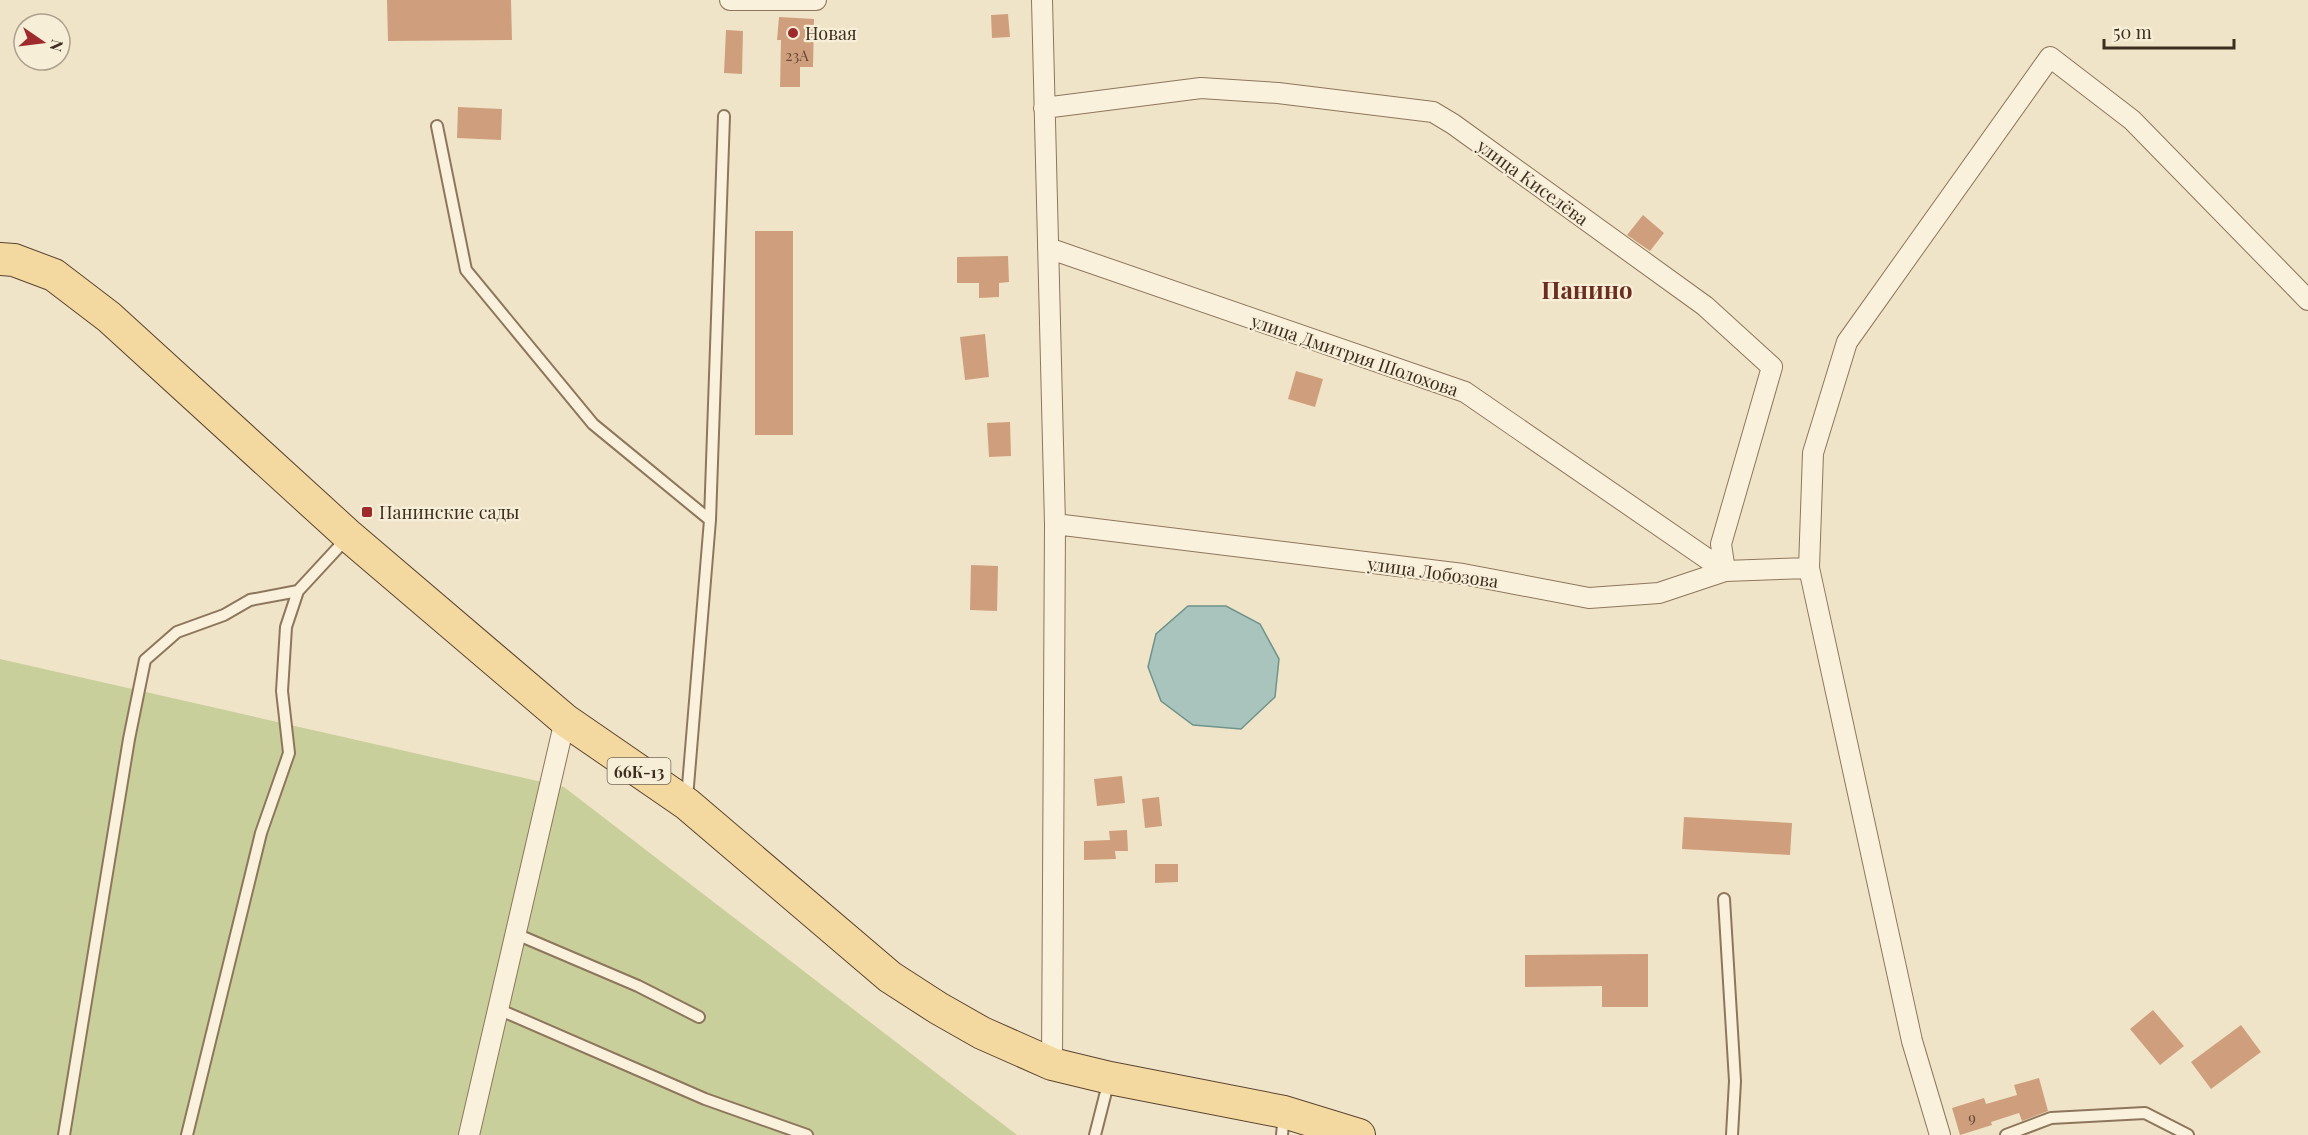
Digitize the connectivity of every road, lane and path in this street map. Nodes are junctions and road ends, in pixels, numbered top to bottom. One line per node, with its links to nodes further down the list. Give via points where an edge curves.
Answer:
1 (730, 0): 2 (street)
2 (816, 0)
3 (1042, 0): 4 (street)
4 (1044, 108): 7 (street); 14 (street, улица Киселёва, via 1201,88 1433,112 1453,124 1706,306 1772,367 1721,544)
5 (724, 116): 10 (lane)
6 (437, 126): 10 (lane, via 466,270 593,424)
7 (1048, 248): 11 (street); 14 (street, улица Дмитрия Шолохова, via 1465,392)
8 (0, 259): 12 (main road, 66К-13, via 14,260 54,275 109,316)
9 (2308, 300): 13 (street, via 2132,120 2050,57 1846,342 1813,453)
10 (710, 520): 17 (lane)
11 (1054, 525): 14 (street, улица Лобозова, via 1463,574 1589,598 1659,593); 22 (street)
12 (349, 536): 15 (lane); 16 (main road, 66К-13)
13 (1809, 568): 14 (street, улица Лобозова); 32 (street, via 1912,1041)
14 (1725, 571)
15 (298, 591): 25 (lane, via 250,600 224,615 177,632 145,660); 26 (lane, via 286,627 282,691 289,753 261,833)
16 (565, 720): 17 (main road, 66К-13); 19 (street)
17 (687, 804): 22 (main road, 66К-13, via 890,977 982,1033)
18 (1724, 899): 31 (lane, via 1735,1081)
19 (516, 934): 20 (street); 21 (lane, via 638,986)
20 (498, 1009): 27 (street); 28 (lane, via 705,1099)
21 (699, 1017)
22 (1052, 1064): 23 (main road, 66К-13)
23 (1110, 1078): 24 (main road, 66К-13); 29 (lane)
24 (1283, 1124): 30 (main road, 66К-13)
25 (64, 1135)
26 (187, 1135)
27 (469, 1135)
28 (807, 1135)
29 (1095, 1135)
30 (1359, 1135)
31 (1732, 1135)
32 (1940, 1135)
33 (2006, 1135): 34 (lane, via 2051,1118 2145,1113)
34 (2188, 1135)

